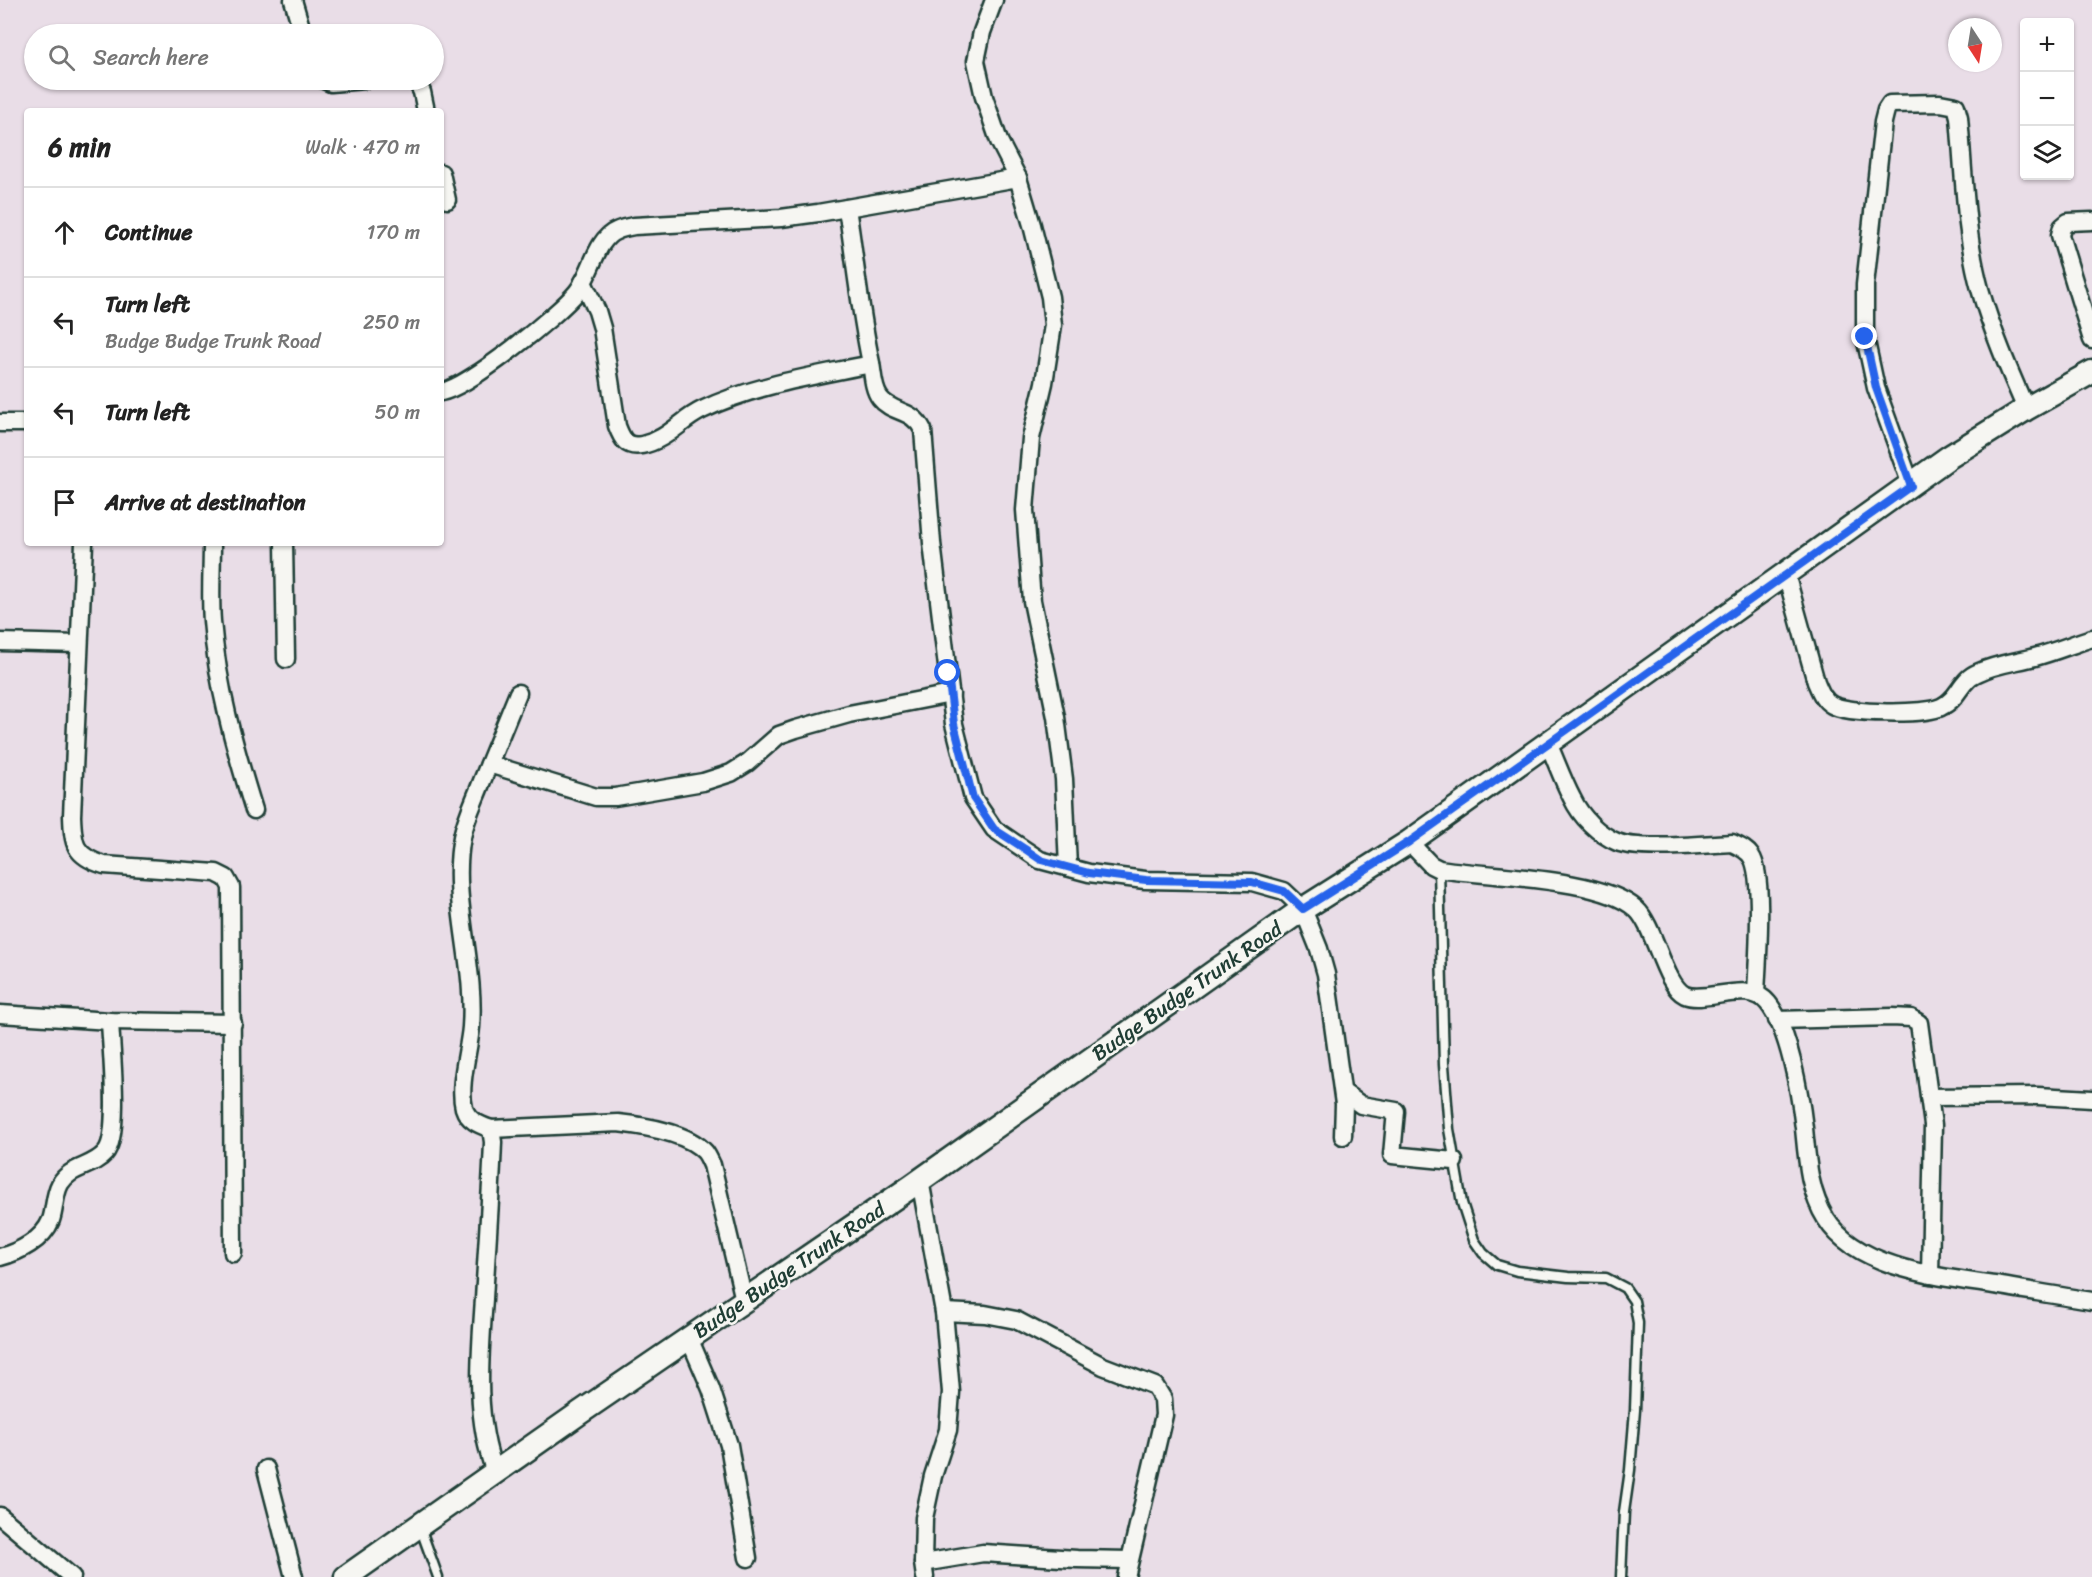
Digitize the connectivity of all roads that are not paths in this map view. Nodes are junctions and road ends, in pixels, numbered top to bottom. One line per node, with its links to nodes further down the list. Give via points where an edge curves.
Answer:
1 (293, 0): 3 (street)
2 (994, 0): 6 (street, via 976,61 999,141)
3 (300, 24)
4 (421, 90): 5 (street)
5 (425, 108)
6 (1018, 178): 9 (street); 34 (street, via 1050,297 1053,326 1031,438 1025,510 1032,601 1056,717 1064,779)
7 (444, 186): 8 (street)
8 (447, 200)
9 (847, 208): 11 (street, via 781,218 624,228 604,241); 13 (street)
10 (2092, 221): 12 (street, via 2068,222 2060,235)
11 (584, 282): 13 (street, via 597,311 617,426 628,445 660,439 700,411 759,388); 15 (street, via 568,302 512,349 466,381)
12 (2092, 340)
13 (871, 364): 29 (street, via 881,400 918,419 923,430)
14 (2092, 372): 16 (main road, Budge Budge Trunk Road)
15 (444, 391)
16 (2026, 409): 19 (main road, Budge Budge Trunk Road); 19 (street, via 1980,288 1971,243 1956,106 1890,104 1883,122 1865,285 1865,337 1876,388)
17 (0, 423): 18 (street)
18 (24, 423)
19 (1911, 486): 23 (main road, Budge Budge Trunk Road)
20 (84, 546): 26 (street)
21 (212, 546): 32 (street, via 215,645 231,737)
22 (284, 546): 27 (street)
23 (1786, 574): 24 (street, via 1816,682 1823,697 1846,710 1939,709 1975,673); 30 (main road, Budge Budge Trunk Road)
24 (2092, 638)
25 (0, 642): 26 (street)
26 (79, 644): 41 (street, via 73,839 79,852 104,865 216,873 226,878 231,887)
27 (286, 659)
28 (518, 693): 31 (street)
29 (951, 694): 31 (street, via 796,729 778,735 731,773 703,782 615,797 596,797); 34 (street, via 954,724 978,806 994,829 1041,860)
30 (1548, 743): 33 (main road, Budge Budge Trunk Road); 37 (street, via 1572,800 1602,834 1620,843 1643,846 1732,843 1753,858 1758,880)
31 (489, 764): 45 (street, via 467,819 458,881 471,998 462,1097 465,1111 474,1122)
32 (254, 810)
33 (1409, 842): 35 (street); 36 (main road, Budge Budge Trunk Road)
34 (1068, 867): 36 (street, via 1146,880 1252,882 1284,891)
35 (1439, 869): 37 (street, via 1576,885 1616,897 1637,909 1675,985 1685,995); 47 (lane, via 1444,1065)
36 (1303, 909): 42 (street, via 1326,974); 48 (main road, Budge Budge Trunk Road)
37 (1756, 994): 39 (street, via 1767,1002)
38 (0, 1014): 40 (street)
39 (1777, 1020): 43 (street, via 1911,1018 1919,1023); 51 (street, via 1793,1068 1815,1195 1827,1221 1847,1243 1884,1262)
40 (110, 1021): 41 (street); 50 (street, via 114,1126 111,1144 104,1154 70,1172 59,1185 51,1221 40,1237)
41 (233, 1023): 49 (street)
42 (1343, 1092): 46 (street); 47 (street, via 1361,1105 1396,1111 1392,1155)
43 (1929, 1097): 44 (street); 51 (street, via 1933,1148)
44 (2092, 1099)
45 (491, 1129): 52 (street, via 618,1123 691,1141 706,1153 712,1165); 57 (street, via 492,1179 479,1374 487,1451)
46 (1343, 1136)
47 (1454, 1161): 68 (lane, via 1474,1240 1497,1265 1517,1271 1606,1278 1625,1288 1634,1301 1638,1323 1635,1410)
48 (920, 1180): 52 (main road, Budge Budge Trunk Road); 54 (street)
49 (233, 1253)
50 (0, 1257)
51 (1930, 1275): 53 (street)
52 (744, 1300): 55 (main road, Budge Budge Trunk Road)
53 (2092, 1301)
54 (944, 1312): 61 (street, via 1016,1320 1102,1366 1155,1386 1163,1399 1164,1415); 62 (street, via 951,1392 949,1421 924,1518)
55 (689, 1338): 57 (main road, Budge Budge Trunk Road); 60 (street, via 729,1444)
56 (266, 1469): 64 (street)
57 (495, 1472): 59 (main road, Budge Budge Trunk Road)
58 (0, 1516): 63 (street)
59 (419, 1526): 65 (main road, Budge Budge Trunk Road); 66 (lane)
60 (748, 1558)
61 (1129, 1560): 62 (street, via 983,1553); 67 (street)
62 (924, 1570)
63 (72, 1577)
64 (294, 1577)
65 (346, 1577)
66 (438, 1577)
67 (1125, 1577)
68 (1621, 1577)

